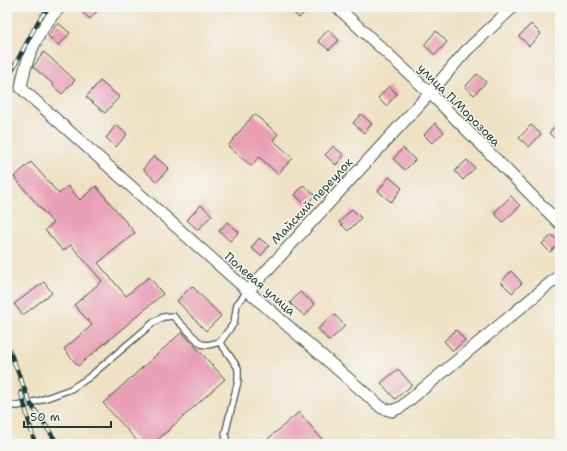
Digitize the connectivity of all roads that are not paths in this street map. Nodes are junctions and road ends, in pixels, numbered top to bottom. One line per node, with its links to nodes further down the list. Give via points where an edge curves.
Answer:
1 (60, 7): 7 (street, Полевая улица, via 37,39 23,71 20,88)
2 (337, 7): 4 (street, улица П.Морозова)
3 (513, 7): 4 (street, Майский переулок, via 466,51)
4 (430, 93): 5 (street, улица П.Морозова); 7 (street, Майский переулок)
5 (560, 224)
6 (560, 275): 7 (street, Полевая улица, via 401,407 392,411 382,408)
7 (248, 291): 8 (lane, Майский переулок, via 237,304 234,323)
8 (220, 342): 9 (lane, via 201,344 173,316 163,316 71,389 38,401 16,406); 10 (lane, via 238,368 238,381 225,434)
9 (7, 404)
10 (227, 444)

